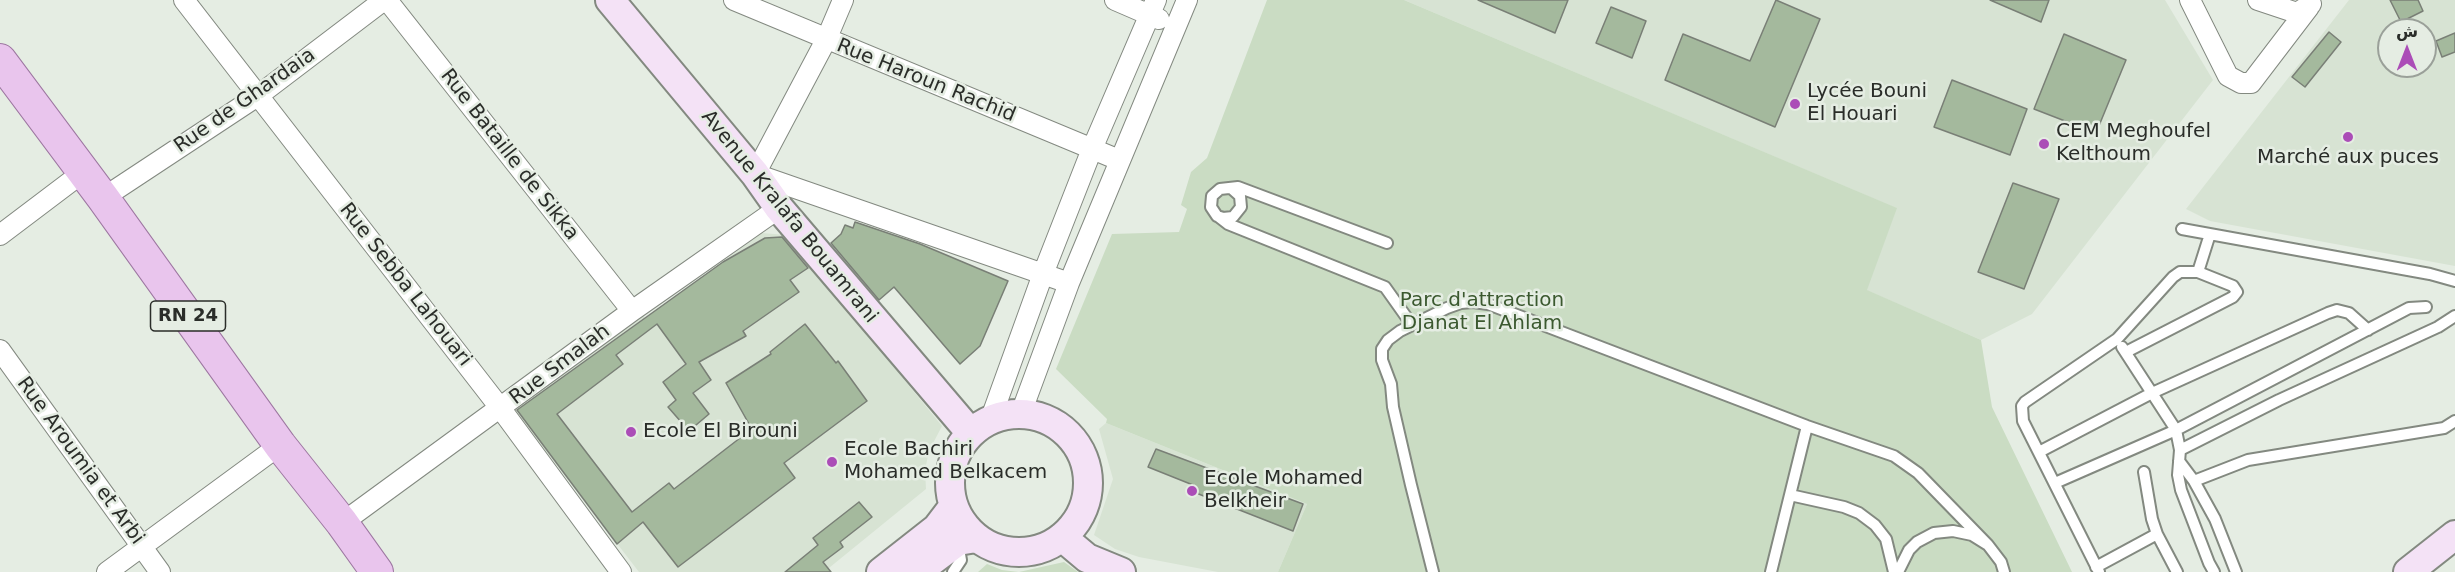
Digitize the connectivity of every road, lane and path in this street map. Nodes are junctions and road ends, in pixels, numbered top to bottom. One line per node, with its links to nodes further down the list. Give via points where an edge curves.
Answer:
1 (184, 0): 15 (street, Rue Sebba Lahouari)
2 (385, 0): 15 (street, Rue de Ghardaia); 33 (street, Rue Bataille de Sikka)
3 (610, 0): 19 (street, Avenue Kralafa Bouamrani)
4 (734, 0): 13 (street, Rue Haroun Rachid)
5 (843, 0): 13 (street)
6 (1115, 0): 11 (street)
7 (1187, 0): 12 (street)
8 (2190, 0): 10 (street, via 2228,76 2241,83 2251,83)
9 (2258, 0): 10 (street, via 2297,13)
10 (2312, 4)
11 (1152, 8): 12 (street); 16 (street)
12 (1176, 25): 17 (street)
13 (826, 40): 16 (street, Rue Haroun Rachid); 19 (street)
14 (0, 60): 18 (main road, RN 24)
15 (259, 95): 21 (street, Rue de Ghardaia); 41 (street, Rue Sebba Lahouari)
16 (1092, 149): 17 (street, Rue Haroun Rachid); 29 (street)
17 (1119, 160): 31 (street)
18 (82, 173): 21 (main road, RN 24); 26 (street)
19 (755, 174): 22 (street, Avenue Kralafa Bouamrani); 29 (street)
20 (1231, 188): 23 (lane, via 1220,189 1212,196 1211,207); 23 (lane, via 1242,201 1239,211 1228,218); 27 (lane, via 1246,189)
21 (104, 198): 47 (main road, RN 24)
22 (779, 208): 33 (street, Rue Smalah); 44 (street, Avenue Kralafa Bouamrani)
23 (1217, 216): 35 (lane, via 1228,224 1385,287)
24 (2182, 229): 25 (lane)
25 (2210, 234): 28 (lane); 30 (lane, via 2430,273)
26 (0, 235)
27 (1387, 243)
28 (2198, 272): 37 (lane, via 2187,271 2173,277); 39 (lane, via 2233,286 2233,297)
29 (1043, 274): 31 (street); 44 (street)
30 (2455, 281)
31 (1069, 283): 42 (street)
32 (2426, 307): 36 (lane, via 2409,308)
33 (632, 311): 41 (street, Rue Smalah)
34 (2455, 316): 49 (lane, via 2278,400)
35 (1412, 325): 45 (lane, via 1461,303 1488,304); 71 (lane, via 1388,340 1382,349 1382,360 1392,384 1393,407)
36 (2368, 330): 40 (lane, via 2349,313 2337,310); 46 (lane)
37 (2117, 339): 39 (lane); 48 (lane, via 2025,402 2022,413)
38 (0, 350): 61 (street, Rue Aroumia et Arbi)
39 (2126, 352): 40 (lane)
40 (2152, 393): 46 (lane); 48 (lane)
41 (501, 409): 55 (street, Rue Smalah); 66 (street, Rue Sebba Lahouari)
42 (1021, 413): 44 (street); 58 (street, via 1052,421 1077,444 1086,464 1089,488 1081,515)
43 (2455, 421): 51 (lane, via 2444,428 2248,460)
44 (981, 425): 54 (street, via 954,456 948,481)
45 (1807, 426): 53 (lane); 60 (lane, via 1907,464)
46 (2176, 430): 49 (lane); 52 (lane)
47 (280, 445): 55 (main road, RN 24); 61 (street)
48 (2039, 452): 52 (lane)
49 (2179, 456): 51 (lane); 76 (lane, via 2181,490)
50 (2144, 472): 56 (lane)
51 (2194, 481): 77 (lane, via 2215,519)
52 (2055, 483): 62 (lane)
53 (1790, 495): 72 (lane); 73 (lane, via 1859,513 1886,539)
54 (953, 507): 59 (street); 67 (street, via 937,528)
55 (342, 524): 65 (main road, RN 24)
56 (2157, 534): 62 (lane); 75 (lane)
57 (2455, 535): 78 (street)
58 (1062, 537): 59 (street, via 1032,551 998,549); 70 (street, via 1087,558)
59 (967, 540): 68 (street); 69 (lane, via 962,560)
60 (1988, 545): 73 (lane, via 1972,535 1953,531 1934,534 1909,550); 74 (lane)
61 (141, 547): 63 (street); 64 (street, Rue Aroumia et Arbi)
62 (2098, 569)
63 (107, 572)
64 (160, 572)
65 (377, 572)
66 (621, 572)
67 (881, 572)
68 (917, 572)
69 (953, 572)
70 (1121, 572)
71 (1434, 572)
72 (1771, 572)
73 (1896, 572)
74 (2004, 572)
75 (2177, 572)
76 (2214, 572)
77 (2236, 572)
78 (2408, 572)

